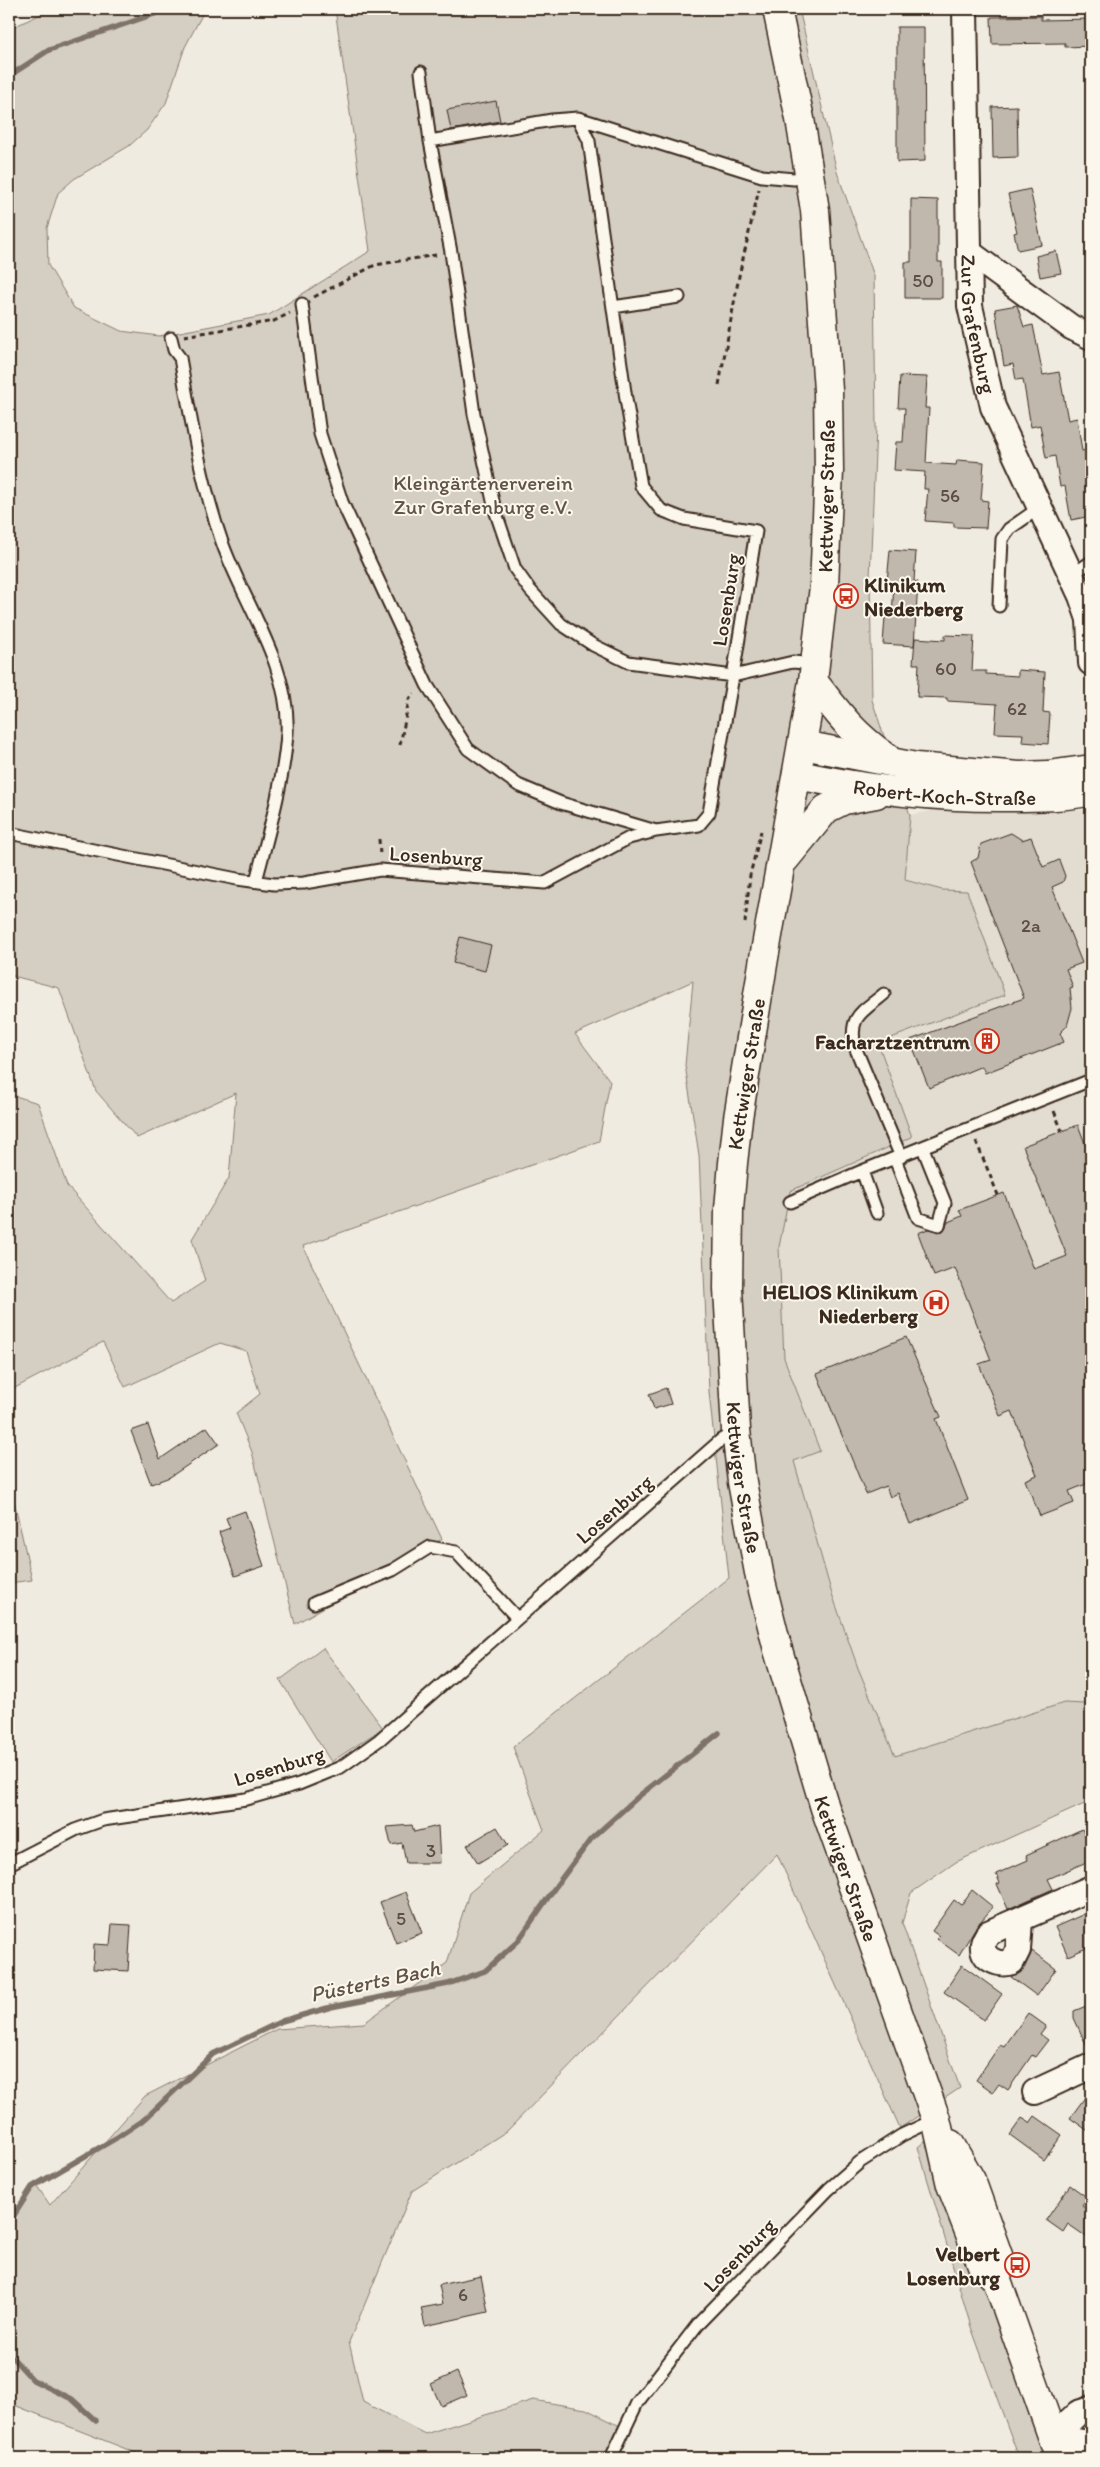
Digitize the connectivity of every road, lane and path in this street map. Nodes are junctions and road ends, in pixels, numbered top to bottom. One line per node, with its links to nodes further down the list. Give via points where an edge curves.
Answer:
1 (777, 9): 7 (main road, Kettwiger Straße)
2 (965, 9): 9 (street, Zur Grafenburg)
3 (421, 72): 5 (lane)
4 (578, 118): 5 (lane); 6 (lane); 12 (lane, via 589,141)
5 (430, 141): 8 (lane)
6 (762, 176): 7 (lane, via 794,179); 15 (path)
7 (809, 176): 22 (main road, Kettwiger Straße, via 823,303 829,470 824,586)
8 (451, 252): 11 (path, via 374,265); 23 (lane, via 474,414 494,510 515,569 561,624 593,645 628,662)
9 (970, 253): 13 (street, via 1072,327); 16 (street, Zur Grafenburg, via 970,306 993,407)
10 (679, 297): 12 (lane)
11 (302, 306): 14 (path, via 274,321); 24 (lane, via 320,434 342,502)
12 (613, 307): 23 (lane, Losenburg, via 641,486 661,510 684,519 756,530)
13 (1091, 337)
14 (171, 338): 39 (lane, via 180,358 201,473 222,543 283,686 287,733)
15 (719, 384)
16 (1039, 508): 18 (street, Zur Grafenburg); 19 (lane, via 1009,529 1002,539)
17 (1091, 562): 18 (lane)
18 (1071, 574): 20 (street, Zur Grafenburg)
19 (999, 606)
20 (1090, 622): 21 (street, Zur Grafenburg)
21 (1091, 663)
22 (814, 673): 23 (lane, Losenburg, via 793,662); 26 (main road, Kettwiger Straße); 27 (main road, via 843,721)
23 (733, 676): 34 (lane, Losenburg, via 709,813 699,825)
24 (425, 680): 25 (path, via 409,700); 34 (lane, via 468,749 518,785 561,802)
25 (400, 745)
26 (803, 745): 27 (main road, Robert-Koch-Straße); 29 (main road, Kettwiger Straße)
27 (892, 762): 28 (main road, Robert-Koch-Straße, via 1019,776)
28 (1091, 768): 30 (main road)
29 (798, 775): 31 (main road, Robert-Koch-Straße); 38 (main road, Kettwiger Straße)
30 (1091, 784)
31 (889, 791): 32 (main road, Robert-Koch-Straße, via 974,798 1063,796); 38 (main road, via 844,800 826,809)
32 (1091, 791)
33 (762, 829): 40 (path, via 750,875)
34 (656, 831): 39 (lane, Losenburg, via 629,838 544,883 380,870 304,883)
35 (9, 833): 39 (lane, Losenburg)
36 (379, 839): 37 (path)
37 (380, 864)
38 (781, 864): 52 (main road, Kettwiger Straße, via 738,1118 729,1209 728,1289)
39 (256, 881)
40 (745, 930)
41 (884, 994): 47 (lane, via 857,1015 852,1035)
42 (1091, 1080): 43 (lane)
43 (1048, 1098): 44 (lane); 45 (path)
44 (972, 1128): 46 (lane); 49 (path)
45 (1062, 1131)
46 (923, 1148): 47 (lane); 47 (lane, via 945,1203 939,1225 918,1218)
47 (898, 1158): 48 (lane)
48 (862, 1171): 50 (lane); 51 (lane)
49 (998, 1195)
50 (790, 1202)
51 (877, 1213)
52 (736, 1430): 54 (lane, Losenburg); 60 (main road, Kettwiger Straße, via 752,1541 778,1650 825,1808)
53 (314, 1603): 54 (lane, via 393,1570 430,1546 456,1552)
54 (517, 1618): 55 (lane, Losenburg, via 380,1740 341,1767 299,1784 246,1799 103,1820 75,1830)
55 (9, 1864)
56 (1091, 1888): 57 (street)
57 (1020, 1920)
58 (1091, 2066): 59 (street)
59 (1036, 2092)
60 (936, 2119): 63 (main road, Kettwiger Straße, via 971,2180 999,2258 997,2280); 64 (lane, Losenburg, via 902,2135 860,2162 705,2317 637,2403)
61 (1091, 2409): 63 (street, via 1078,2413)
62 (1091, 2441): 63 (street)
63 (1056, 2448)
64 (611, 2458)

